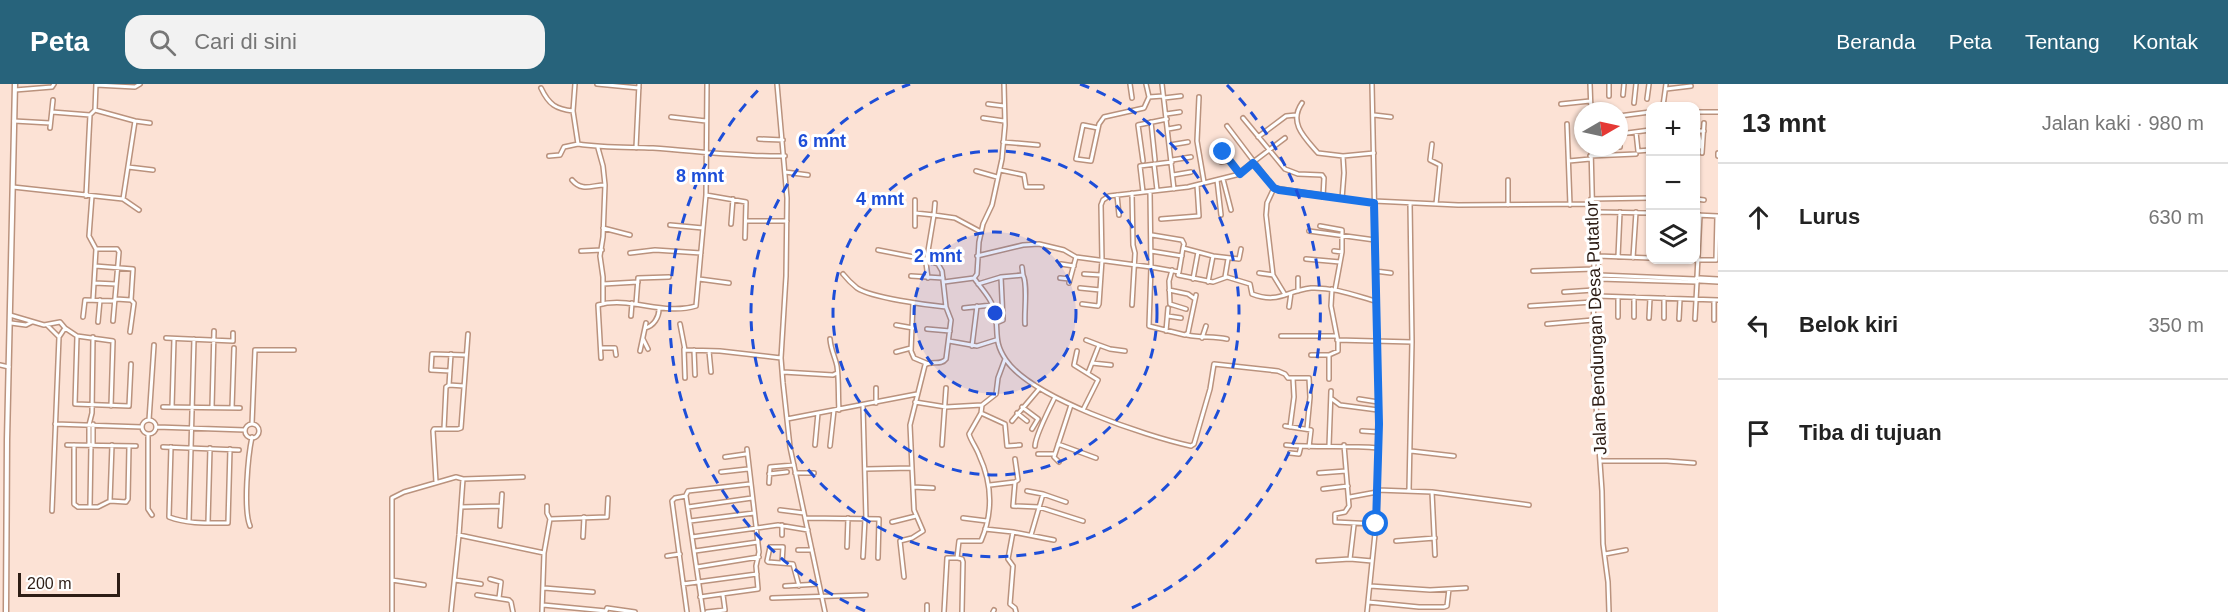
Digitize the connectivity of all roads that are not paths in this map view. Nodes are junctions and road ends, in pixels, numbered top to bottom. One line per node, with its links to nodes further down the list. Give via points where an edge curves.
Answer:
1 (54, 84): 21 (street)
2 (140, 84): 17 (street)
3 (575, 84): 40 (street)
4 (597, 84): 18 (street)
5 (707, 84): 58 (street)
6 (777, 84): 76 (street)
7 (1004, 84): 38 (street)
8 (1130, 84): 29 (street)
9 (1146, 84): 26 (street)
10 (1162, 84): 27 (street)
11 (1372, 84): 48 (street)
12 (1590, 84): 32 (street)
13 (1609, 84): 25 (street)
14 (1624, 84): 23 (street)
15 (1636, 84): 35 (street)
16 (1649, 84): 30 (street)
17 (96, 85): 39 (street)
18 (639, 86): 85 (street)
19 (1666, 86): 20 (street); 33 (street)
20 (1688, 86)
21 (15, 87): 56 (main road)
22 (541, 88): 40 (street, via 557,108)
23 (1623, 95)
24 (1181, 96): 27 (street)
25 (1609, 96)
26 (1149, 97): 27 (street); 66 (street, via 1144,108 1104,117)
27 (1164, 97): 46 (street)
28 (1199, 97): 116 (street, via 1197,141)
29 (1132, 98)
30 (1647, 99)
31 (53, 100): 41 (street)
32 (1590, 101): 37 (street)
33 (1664, 102)
34 (1302, 103): 50 (street)
35 (1634, 103)
36 (988, 104): 38 (street)
37 (1561, 104)
38 (1004, 106): 59 (street)
39 (95, 110): 47 (street); 57 (street)
40 (573, 111): 79 (street)
41 (52, 112): 47 (street); 56 (street, via 50,125)
42 (1180, 112): 46 (street)
43 (1700, 112): 44 (street)
44 (1718, 112)
45 (1646, 113): 49 (street)
46 (1166, 114): 55 (street)
47 (90, 115): 129 (street)
48 (1374, 115): 52 (street); 89 (street)
49 (1628, 115)
50 (1296, 116): 73 (street, via 1282,119); 93 (street, via 1296,126 1317,152)
51 (671, 117): 58 (street)
52 (1391, 117)
53 (983, 118): 59 (street)
54 (1243, 118): 73 (street)
55 (1167, 119): 60 (street); 67 (street)
56 (14, 121): 119 (main road)
57 (135, 121): 61 (street); 102 (street)
58 (706, 121): 88 (street)
59 (1004, 121): 77 (street)
60 (1152, 122): 97 (street, via 1138,125); 100 (street)
61 (150, 123)
62 (1704, 123): 70 (street)
63 (1567, 124): 99 (street)
64 (1227, 126): 101 (street)
65 (1179, 127): 67 (street)
66 (1098, 128): 66 (street, via 1091,161 1076,159 1083,125)
67 (1168, 129): 83 (street)
68 (1646, 131): 71 (street)
69 (1700, 131): 70 (street)
70 (1704, 131): 81 (street, via 1702,151)
71 (1636, 132): 72 (street); 86 (street, via 1638,151)
72 (1628, 133)
73 (1258, 137): 87 (street)
74 (1285, 138): 87 (street)
75 (759, 139): 76 (street)
76 (783, 140): 92 (street)
77 (1003, 142): 82 (street); 104 (street)
78 (1188, 142): 83 (street)
79 (579, 144): 84 (street); 91 (street, via 564,147 561,155)
80 (1432, 144): 144 (street, via 1431,161 1440,164)
81 (1700, 144)
82 (1038, 145)
83 (1170, 145): 98 (street)
84 (598, 148): 85 (street); 117 (street)
85 (636, 148): 88 (street)
86 (1646, 150)
87 (1269, 151): 101 (street); 131 (street, via 1289,171 1322,175)
88 (706, 153): 92 (street); 127 (street)
89 (1374, 153): 93 (street); 139 (street)
90 (1636, 154): 95 (street)
91 (549, 156)
92 (784, 156): 106 (street)
93 (1343, 156): 135 (street)
94 (1191, 157): 98 (street)
95 (1590, 158): 99 (street); 140 (street, Jalan Bendungan Desa Putatlor)
96 (1230, 160): 96 (street, via 1220,150 1216,151 1221,162); 108 (street)
97 (1143, 161)
98 (1172, 161): 100 (street); 110 (street)
99 (1569, 161): 146 (street)
100 (1155, 162): 123 (street); 124 (street, via 1140,167)
101 (1253, 163): 108 (street); 121 (street)
102 (128, 167): 103 (street); 133 (street)
103 (153, 170)
104 (1000, 170): 111 (street); 120 (street, via 1024,175 1026,186)
105 (976, 171): 111 (street)
106 (785, 172): 109 (street); 161 (street)
107 (1191, 172): 110 (street)
108 (1240, 174): 112 (street)
109 (808, 175)
110 (1173, 175): 122 (street)
111 (997, 177): 169 (street, via 992,206)
112 (1223, 179): 114 (street); 143 (street)
113 (572, 180): 117 (street, via 584,188)
114 (1217, 180): 116 (street); 147 (street)
115 (1508, 180): 145 (street)
116 (1204, 182): 118 (street)
117 (605, 185): 166 (street)
118 (1197, 185): 122 (street); 159 (street, via 1199,216)
119 (12, 187): 129 (street); 281 (main road)
120 (1041, 187)
121 (1274, 188): 131 (street); 221 (street, via 1266,209)
122 (1174, 189): 123 (street)
123 (1157, 190): 125 (street)
124 (1143, 192): 125 (street); 126 (street)
125 (1150, 192): 171 (street)
126 (1132, 193): 128 (street); 206 (street)
127 (706, 195): 134 (street); 167 (street)
128 (1117, 195): 155 (street); 198 (street, via 1106,198 1101,205)
129 (86, 196): 130 (street)
130 (92, 196): 133 (street); 176 (street, via 89,236)
131 (1323, 197): 135 (street)
132 (1646, 198): 140 (street)
133 (123, 199): 148 (street)
134 (733, 199): 160 (street, via 746,202); 162 (street)
135 (1342, 199): 139 (street)
136 (915, 200): 152 (street)
137 (1700, 200): 138 (street)
138 (1704, 200)
139 (1374, 202): 142 (street); 174 (street)
140 (1591, 202): 146 (street); 190 (street, Jalan Bendungan Desa Putatlor)
141 (935, 203): 154 (street)
142 (1410, 203): 144 (street); 332 (street)
143 (1229, 204): 147 (street); 149 (street)
144 (1436, 204): 145 (street)
145 (1508, 205): 146 (street)
146 (1570, 205)
147 (1220, 206): 157 (street)
148 (140, 210)
149 (1231, 210)
150 (1620, 212): 151 (street); 190 (street, via 1597,212); 192 (street)
151 (1636, 212): 153 (street); 193 (street)
152 (915, 213): 154 (street); 164 (street)
153 (1646, 213)
154 (934, 215): 169 (street, via 956,219); 197 (street)
155 (1119, 215)
156 (1700, 215): 158 (street)
157 (1221, 216)
158 (1718, 216): 200 (street)
159 (1161, 219)
160 (746, 221): 161 (street); 173 (street)
161 (787, 221): 354 (street)
162 (731, 224)
163 (670, 225): 167 (street)
164 (915, 226)
165 (1320, 226): 172 (street, via 1341,229)
166 (603, 228): 170 (street); 178 (street)
167 (703, 228): 186 (street)
168 (1309, 231): 172 (street)
169 (981, 232): 187 (street)
170 (630, 235)
171 (1151, 235): 175 (street, via 1182,240); 181 (street)
172 (1342, 236): 174 (street); 184 (street)
173 (745, 238)
174 (1375, 240): 211 (street)
175 (1183, 248): 183 (street); 188 (street)
176 (96, 249): 204 (street); 207 (street, via 118,250)
177 (1241, 249): 195 (street, via 1239,259)
178 (602, 250): 180 (street); 241 (street)
179 (878, 250): 197 (street)
180 (581, 251)
181 (1151, 251): 188 (street); 209 (street)
182 (1334, 251): 184 (street)
183 (1198, 252): 189 (street); 232 (street)
184 (1342, 252): 201 (street)
185 (630, 253): 186 (street)
186 (701, 253): 231 (street)
187 (977, 256): 191 (street, via 1039,244); 228 (street)
188 (1182, 256): 214 (street)
189 (1214, 256): 195 (street); 237 (street)
190 (1596, 256): 192 (street); 210 (street, Jalan Bendungan Desa Putatlor); 226 (street)
191 (1076, 257): 198 (street); 205 (street)
192 (1618, 257): 193 (street)
193 (1633, 258): 194 (street)
194 (1646, 258)
195 (1228, 259): 225 (street)
196 (1306, 259): 201 (street)
197 (927, 260): 227 (street); 233 (street, via 938,264)
198 (1102, 260): 206 (street); 220 (street)
199 (1700, 260): 200 (street)
200 (1717, 260)
201 (1340, 262): 245 (street)
202 (1061, 264): 205 (street)
203 (1698, 264): 234 (street)
204 (95, 266): 207 (street); 238 (street)
205 (1074, 266): 229 (street, via 1069,281)
206 (1134, 266): 209 (street); 272 (street)
207 (117, 267): 240 (street); 263 (street, via 133,269)
208 (1022, 267): 219 (street)
209 (1151, 267): 213 (street); 308 (street, via 1149,326)
210 (1594, 269): 212 (street); 226 (street, Jalan Bendungan Desa Putatlor)
211 (1375, 271): 216 (street); 265 (street)
212 (1533, 271)
213 (1171, 272): 214 (street); 244 (street)
214 (1178, 273): 232 (street)
215 (1259, 273): 221 (street)
216 (1391, 273)
217 (843, 274): 267 (street, via 863,291)
218 (1084, 274): 220 (street)
219 (1023, 275): 224 (street); 300 (street)
220 (1101, 275): 247 (street)
221 (1272, 275): 250 (street)
222 (911, 276): 227 (street)
223 (669, 277): 236 (street, via 639,278)
224 (1000, 277): 242 (street); 298 (street, via 1003,321)
225 (1225, 277): 237 (street); 250 (street, via 1250,284 1252,293 1262,297 1273,299)
226 (1596, 277): 234 (street); 246 (street, Jalan Bendungan Desa Putatlor); 253 (street)
227 (928, 278): 233 (street)
228 (974, 278): 233 (street); 242 (street)
229 (1060, 278)
230 (1298, 278): 248 (street)
231 (699, 279): 239 (street); 279 (street, via 696,306)
232 (1193, 279): 237 (street)
233 (944, 280): 275 (street)
234 (1698, 280): 235 (street); 259 (street)
235 (1718, 281)
236 (638, 282): 241 (street); 270 (street)
237 (1208, 282)
238 (94, 283): 240 (street); 260 (street)
239 (729, 283)
240 (116, 284): 262 (street)
241 (603, 284): 269 (street)
242 (978, 284): 271 (street)
243 (1080, 288): 247 (street)
244 (1169, 290): 280 (street, via 1171,305); 314 (street, via 1196,297)
245 (1334, 290): 248 (street); 265 (street); 322 (street, via 1331,306)
246 (1594, 290): 249 (street); 252 (street, Jalan Bendungan Desa Putatlor)
247 (1100, 291): 268 (street, via 1099,305)
248 (1298, 291): 251 (street)
249 (1564, 292)
250 (1284, 293): 251 (street)
251 (1290, 293): 276 (street)
252 (1594, 296): 253 (street); 266 (street, Jalan Bendungan Desa Putatlor)
253 (1599, 296): 254 (street)
254 (1618, 297): 255 (street); 285 (street)
255 (1634, 297): 256 (street); 286 (street)
256 (1650, 298): 257 (street); 288 (street)
257 (1664, 298): 258 (street); 289 (street)
258 (1680, 299): 259 (street); 290 (street)
259 (1696, 299): 264 (street); 291 (street)
260 (93, 300): 261 (street); 284 (street, via 84,301)
261 (100, 300): 262 (street); 296 (street)
262 (115, 300): 263 (street); 293 (street)
263 (131, 300): 310 (street, via 134,303)
264 (1716, 300): 294 (street)
265 (1375, 301): 331 (street)
266 (1593, 302): 274 (street); 292 (street, Jalan Bendungan Desa Putatlor)
267 (913, 303): 275 (street); 306 (street)
268 (1082, 303)
269 (603, 304): 270 (street); 337 (street, via 598,307)
270 (634, 304): 279 (street); 282 (street)
271 (992, 305): 273 (street); 298 (street)
272 (1132, 305)
273 (977, 306): 277 (street); 335 (street)
274 (1530, 306)
275 (946, 307): 311 (street)
276 (1289, 307)
277 (964, 308)
278 (1168, 308): 283 (street)
279 (659, 309): 320 (street, via 657,319 646,325)
280 (1186, 309)
281 (10, 315): 295 (street); 297 (main road)
282 (631, 316)
283 (1167, 316): 287 (street); 308 (street)
284 (83, 317)
285 (1618, 317)
286 (1634, 317)
287 (1181, 318)
288 (1649, 318)
289 (1664, 318)
290 (1679, 319)
291 (1695, 319)
292 (1593, 320): 301 (street); 457 (street, Jalan Bendungan Desa Putatlor)
293 (113, 321)
294 (1714, 321)
295 (32, 322): 297 (street); 302 (street)
296 (98, 322)
297 (11, 323): 361 (main road)
298 (996, 323): 328 (street)
299 (680, 324): 340 (street)
300 (1025, 324)
301 (1547, 324)
302 (47, 325): 305 (street, via 60,322); 317 (street)
303 (896, 325): 306 (street)
304 (1206, 326): 321 (street)
305 (65, 328): 315 (street); 317 (street)
306 (913, 328): 338 (street)
307 (927, 329): 311 (street)
308 (1166, 330): 314 (street)
309 (214, 331): 327 (street)
310 (130, 332)
311 (950, 332): 330 (street)
312 (233, 333): 327 (street, via 233,340)
313 (468, 334): 349 (street)
314 (1187, 335): 321 (street)
315 (77, 336): 318 (street); 384 (street, via 75,404)
316 (1281, 336): 322 (street)
317 (58, 337): 407 (street)
318 (93, 337): 384 (street); 387 (street, via 113,341)
319 (166, 338): 323 (street)
320 (642, 338): 339 (street); 343 (street)
321 (1202, 338): 326 (street)
322 (1336, 338): 331 (street); 352 (street, via 1338,351)
323 (174, 339): 324 (street); 390 (street)
324 (194, 339): 327 (street); 391 (street)
325 (830, 339): 365 (street)
326 (1227, 339)
327 (214, 340): 394 (street)
328 (996, 340): 335 (street); 355 (street)
329 (1086, 340): 334 (street)
330 (949, 341): 335 (street); 356 (street, via 945,362)
331 (1377, 341): 332 (street); 382 (street)
332 (1412, 342): 448 (street)
333 (154, 345): 404 (street)
334 (1099, 345): 346 (street); 357 (street)
335 (972, 346)
336 (234, 348): 395 (street)
337 (601, 348): 350 (street, via 615,348); 353 (street)
338 (911, 348): 347 (street); 356 (street, via 914,358)
339 (648, 349)
340 (684, 349): 342 (street); 368 (street)
341 (294, 350): 408 (street, via 255,350)
342 (694, 350): 344 (street); 367 (street)
343 (640, 351)
344 (709, 351): 354 (street); 363 (street)
345 (1077, 351): 366 (street, via 1074,364)
346 (1125, 351)
347 (896, 352)
348 (452, 354): 349 (street); 362 (street); 362 (street, via 433,353 431,358 431,370)
349 (466, 355): 372 (street)
350 (616, 355)
351 (1311, 355): 352 (street)
352 (1329, 355): 370 (street)
353 (601, 358)
354 (781, 358): 364 (street)
355 (1005, 359): 375 (street); 385 (street, via 996,394)
356 (926, 363): 377 (street)
357 (1092, 363): 360 (street); 366 (street)
358 (0, 364): 361 (street)
359 (131, 364): 387 (street, via 129,406)
360 (1111, 365)
361 (9, 367): 584 (main road)
362 (450, 371): 371 (street)
363 (711, 372)
364 (783, 372): 365 (street); 403 (street)
365 (837, 373): 397 (street)
366 (1088, 374): 398 (street, via 1098,382)
367 (695, 375)
368 (685, 378)
369 (1293, 378): 398 (street, via 1278,371 1214,364 1193,445); 413 (street); 417 (street, via 1310,380)
370 (1329, 379)
371 (449, 386): 372 (street); 415 (street)
372 (464, 386): 415 (street, via 461,428)
373 (876, 388): 383 (street)
374 (946, 388): 392 (street)
375 (1039, 389): 378 (street); 393 (street)
376 (1331, 391): 379 (street)
377 (917, 394): 381 (street); 383 (street)
378 (1055, 397): 386 (street); 436 (street, via 1035,438)
379 (1332, 399): 399 (street, via 1340,405); 438 (street)
380 (1359, 399): 382 (street)
381 (915, 402): 392 (street); 461 (street, via 910,425)
382 (1378, 402): 399 (street)
383 (876, 403): 388 (street)
384 (92, 405): 387 (street); 409 (street)
385 (982, 405): 392 (street); 401 (street)
386 (1071, 405): 398 (street); 423 (street)
387 (111, 406)
388 (863, 406): 397 (street); 463 (street)
389 (163, 407): 390 (street)
390 (172, 407): 391 (street)
391 (192, 407): 394 (street); 414 (street)
392 (945, 407): 429 (street)
393 (1022, 407): 402 (street); 416 (street, via 1038,419)
394 (212, 408): 395 (street)
395 (232, 408): 396 (street)
396 (240, 408)
397 (837, 410): 400 (street); 435 (street)
398 (1083, 410)
399 (1378, 410): 420 (street)
400 (818, 413): 403 (street); 428 (street)
401 (981, 413): 430 (street, via 1005,424 1007,446); 477 (street, via 969,434)
402 (1017, 413): 405 (street); 406 (street)
403 (787, 419): 460 (street)
404 (148, 420): 411 (street); 412 (street)
405 (1012, 421)
406 (1027, 421)
407 (55, 424): 409 (street); 502 (street)
408 (252, 424): 418 (street); 422 (street, via 259,431)
409 (92, 425): 411 (street); 426 (street)
410 (1285, 426): 413 (street)
411 (142, 427): 421 (street)
412 (157, 427): 414 (street); 421 (street)
413 (1290, 427): 417 (street)
414 (190, 428): 418 (street); 441 (street)
415 (444, 429): 473 (street, via 433,431)
416 (1032, 429)
417 (1307, 429): 442 (street, via 1311,431)
418 (245, 430): 422 (street)
419 (1362, 431): 420 (street)
420 (1378, 432): 444 (street)
421 (148, 434): 504 (street, via 148,508)
422 (252, 437): 521 (street, via 247,518)
423 (1058, 444): 452 (street); 455 (street)
424 (67, 445): 425 (street)
425 (75, 445): 426 (street); 497 (street, via 74,504)
426 (91, 445): 427 (street); 497 (street)
427 (112, 445): 433 (street); 492 (street)
428 (815, 445)
429 (942, 445)
430 (1020, 445)
431 (1286, 445): 437 (street)
432 (1344, 445): 438 (street); 444 (street); 464 (street)
433 (129, 446): 434 (street); 492 (street, via 128,499)
434 (136, 446)
435 (830, 446)
436 (1035, 446)
437 (1301, 446): 442 (street); 449 (street, via 1299,454)
438 (1329, 446): 442 (street)
439 (163, 447): 440 (street)
440 (171, 447): 441 (street); 512 (street, via 168,517)
441 (190, 447): 443 (street); 512 (street)
442 (1310, 447)
443 (210, 448): 445 (street); 517 (street)
444 (1378, 448): 484 (street)
445 (230, 449): 447 (street); 517 (street, via 228,523)
446 (747, 449): 450 (street)
447 (239, 450)
448 (1411, 451): 453 (street); 482 (street)
449 (1290, 453)
450 (746, 454): 454 (street); 462 (street)
451 (1038, 454): 452 (street)
452 (1055, 454): 458 (street)
453 (1454, 456)
454 (725, 457)
455 (1096, 458)
456 (1015, 459): 474 (street)
457 (1600, 461): 459 (street); 543 (street, Jalan Bendungan Desa Putatlor)
458 (1059, 462)
459 (1694, 463)
460 (794, 465): 467 (street); 470 (street, via 770,466)
461 (912, 468): 463 (street); 479 (street)
462 (748, 469): 465 (street); 476 (street)
463 (865, 469): 511 (street)
464 (1346, 471): 469 (street); 478 (street)
465 (721, 472)
466 (787, 472): 470 (street)
467 (795, 473): 468 (street); 505 (street)
468 (814, 473)
469 (1319, 473)
470 (769, 474): 475 (street)
471 (523, 477): 472 (street)
472 (463, 479): 473 (street); 498 (street)
473 (436, 482): 558 (street, via 392,498)
474 (1015, 482): 477 (street); 500 (street, via 1013,506)
475 (768, 483)
476 (750, 484): 488 (street, via 688,491); 491 (street)
477 (990, 485): 513 (street)
478 (1348, 486): 481 (street); 489 (street)
479 (913, 487): 480 (street); 506 (street)
480 (933, 488)
481 (1323, 489)
482 (1409, 490): 484 (street); 485 (street)
483 (1027, 491): 487 (street)
484 (1377, 491): 489 (street); 518 (street)
485 (1432, 492): 494 (street); 532 (street)
486 (502, 494): 495 (street)
487 (1042, 494): 493 (street); 500 (street)
488 (686, 496): 499 (street); 542 (street, via 672,501)
489 (1349, 497): 520 (street, via 1348,509 1335,514 1334,521)
490 (608, 498): 507 (street, via 608,517)
491 (752, 498): 499 (street); 503 (street)
492 (110, 501): 497 (street, via 101,507)
493 (1066, 502)
494 (1529, 505)
495 (501, 506): 498 (street); 522 (street)
496 (548, 506): 510 (street)
497 (90, 507)
498 (461, 507): 527 (street)
499 (688, 507): 515 (street)
500 (1039, 507): 514 (street); 529 (street)
501 (780, 510): 505 (street)
502 (52, 511)
503 (754, 513): 515 (street); 523 (street)
504 (152, 515)
505 (805, 515): 508 (street); 524 (street)
506 (916, 516): 516 (street); 556 (street, via 923,532 899,543)
507 (584, 517): 510 (street); 530 (street)
508 (848, 518): 511 (street); 536 (street)
509 (963, 518): 513 (street)
510 (550, 519): 541 (street)
511 (866, 519): 547 (street); 548 (street, via 879,519)
512 (189, 521): 517 (street)
513 (987, 521): 525 (street)
514 (1083, 521)
515 (690, 522): 531 (street)
516 (892, 522)
517 (208, 523)
518 (1376, 524): 520 (street); 552 (street)
519 (782, 525): 523 (street); 524 (street); 528 (street)
520 (1354, 525): 550 (street)
521 (250, 526)
522 (500, 526)
523 (757, 528): 531 (street); 535 (street)
524 (808, 530): 538 (street)
525 (985, 530): 526 (street); 549 (street, via 981,541 959,541)
526 (1013, 532): 529 (street); 596 (street, via 1008,559 1013,566 1010,604)
527 (459, 535): 541 (street); 559 (street)
528 (782, 535)
529 (1031, 536): 533 (street)
530 (584, 537)
531 (692, 537): 540 (street)
532 (1435, 538): 534 (street); 544 (street)
533 (1054, 540)
534 (1396, 541)
535 (758, 542): 540 (street); 546 (street)
536 (847, 547)
537 (798, 550): 538 (street)
538 (812, 550): 563 (street)
539 (1626, 550): 543 (street)
540 (695, 551): 554 (street)
541 (544, 553): 568 (street)
542 (680, 554): 545 (street); 562 (street)
543 (1605, 554): 598 (street, Jalan Bendungan Desa Putatlor)
544 (1435, 555)
545 (667, 556)
546 (759, 557): 554 (street); 555 (street)
547 (863, 557)
548 (878, 558)
549 (957, 558): 594 (street, via 946,559); 595 (street, via 963,562)
550 (1350, 559): 551 (street); 552 (street)
551 (1318, 561)
552 (1372, 561): 567 (street)
553 (782, 563): 553 (street, via 767,561 770,547 783,547); 565 (street, via 794,565)
554 (697, 567): 560 (street)
555 (757, 574): 560 (street); 573 (street, via 758,589)
556 (903, 577)
557 (490, 579): 577 (street, via 501,582)
558 (392, 580): 564 (street); 585 (street)
559 (455, 580): 561 (street); 586 (street)
560 (698, 582): 562 (street); 575 (street)
561 (481, 584)
562 (683, 584): 590 (street)
563 (819, 584): 565 (street); 576 (street)
564 (424, 585)
565 (799, 585): 566 (street)
566 (785, 586)
567 (1370, 586): 570 (street); 579 (street)
568 (544, 588): 571 (street); 580 (street)
569 (1466, 588): 570 (street)
570 (1449, 589): 579 (street, via 1444,607)
571 (593, 592)
572 (477, 595): 577 (street)
573 (723, 595): 575 (street); 591 (street, via 725,610)
574 (866, 595): 576 (street)
575 (700, 597): 591 (street)
576 (822, 597): 578 (street); 592 (street)
577 (499, 598): 587 (street, via 510,601)
578 (772, 598)
579 (1368, 602): 597 (street)
580 (543, 605): 582 (street); 588 (street)
581 (927, 605): 593 (street)
582 (606, 611): 583 (street)
583 (622, 611): 589 (street)
584 (6, 612)
585 (392, 612)
586 (451, 612)
587 (513, 612)
588 (542, 612)
589 (635, 612)
590 (687, 612)
591 (705, 612)
592 (825, 612)
593 (927, 612)
594 (944, 612)
595 (962, 612)
596 (1016, 612)
597 (1367, 612)
598 (1610, 612)

